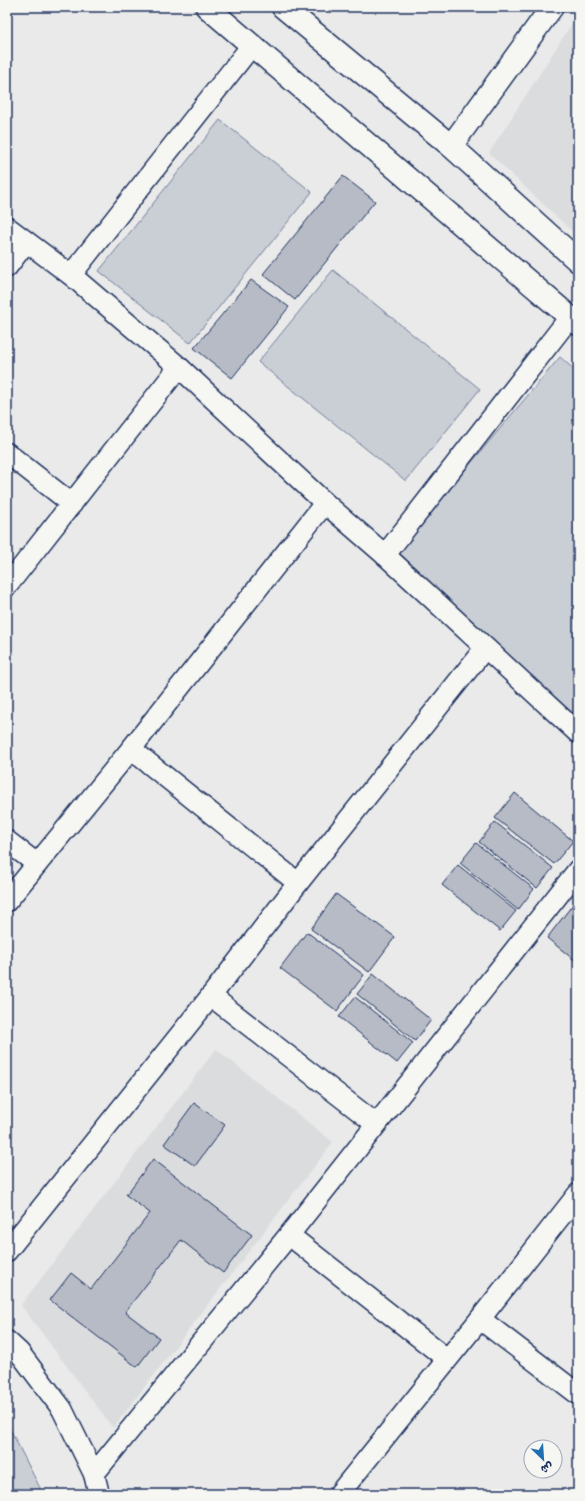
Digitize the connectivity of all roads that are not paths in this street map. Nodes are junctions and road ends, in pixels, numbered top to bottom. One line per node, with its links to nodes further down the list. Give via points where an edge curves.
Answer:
1 (207, 7): 4 (main road)
2 (552, 7): 5 (main road)
3 (286, 8): 5 (main road)
4 (252, 46): 10 (street); 11 (main road)
5 (451, 146): 8 (main road)
6 (7, 227): 7 (street)
7 (26, 242): 9 (street); 10 (street)
8 (578, 261)
9 (7, 267)
10 (71, 275): 12 (street)
11 (574, 321): 16 (street)
12 (179, 366): 14 (street); 15 (street)
13 (7, 453): 15 (street)
14 (325, 503): 16 (street); 20 (street)
15 (72, 504): 17 (street)
16 (385, 555): 18 (street)
17 (7, 586)
18 (485, 648): 19 (street); 24 (street)
19 (578, 732)
20 (131, 749): 22 (street); 24 (street)
21 (7, 841): 22 (street)
22 (37, 864): 25 (street)
23 (578, 870): 27 (street)
24 (298, 883): 26 (street)
25 (7, 901)
26 (211, 996): 27 (street); 30 (street)
27 (376, 1124): 29 (street)
28 (578, 1194): 31 (street)
29 (289, 1235): 33 (street); 35 (street)
30 (7, 1251)
31 (480, 1319): 33 (street); 34 (street)
32 (7, 1341): 35 (street, via 19,1352 62,1409)
33 (447, 1359): 37 (street)
34 (578, 1394)
35 (94, 1474): 36 (street)
36 (99, 1494)
37 (339, 1494)

